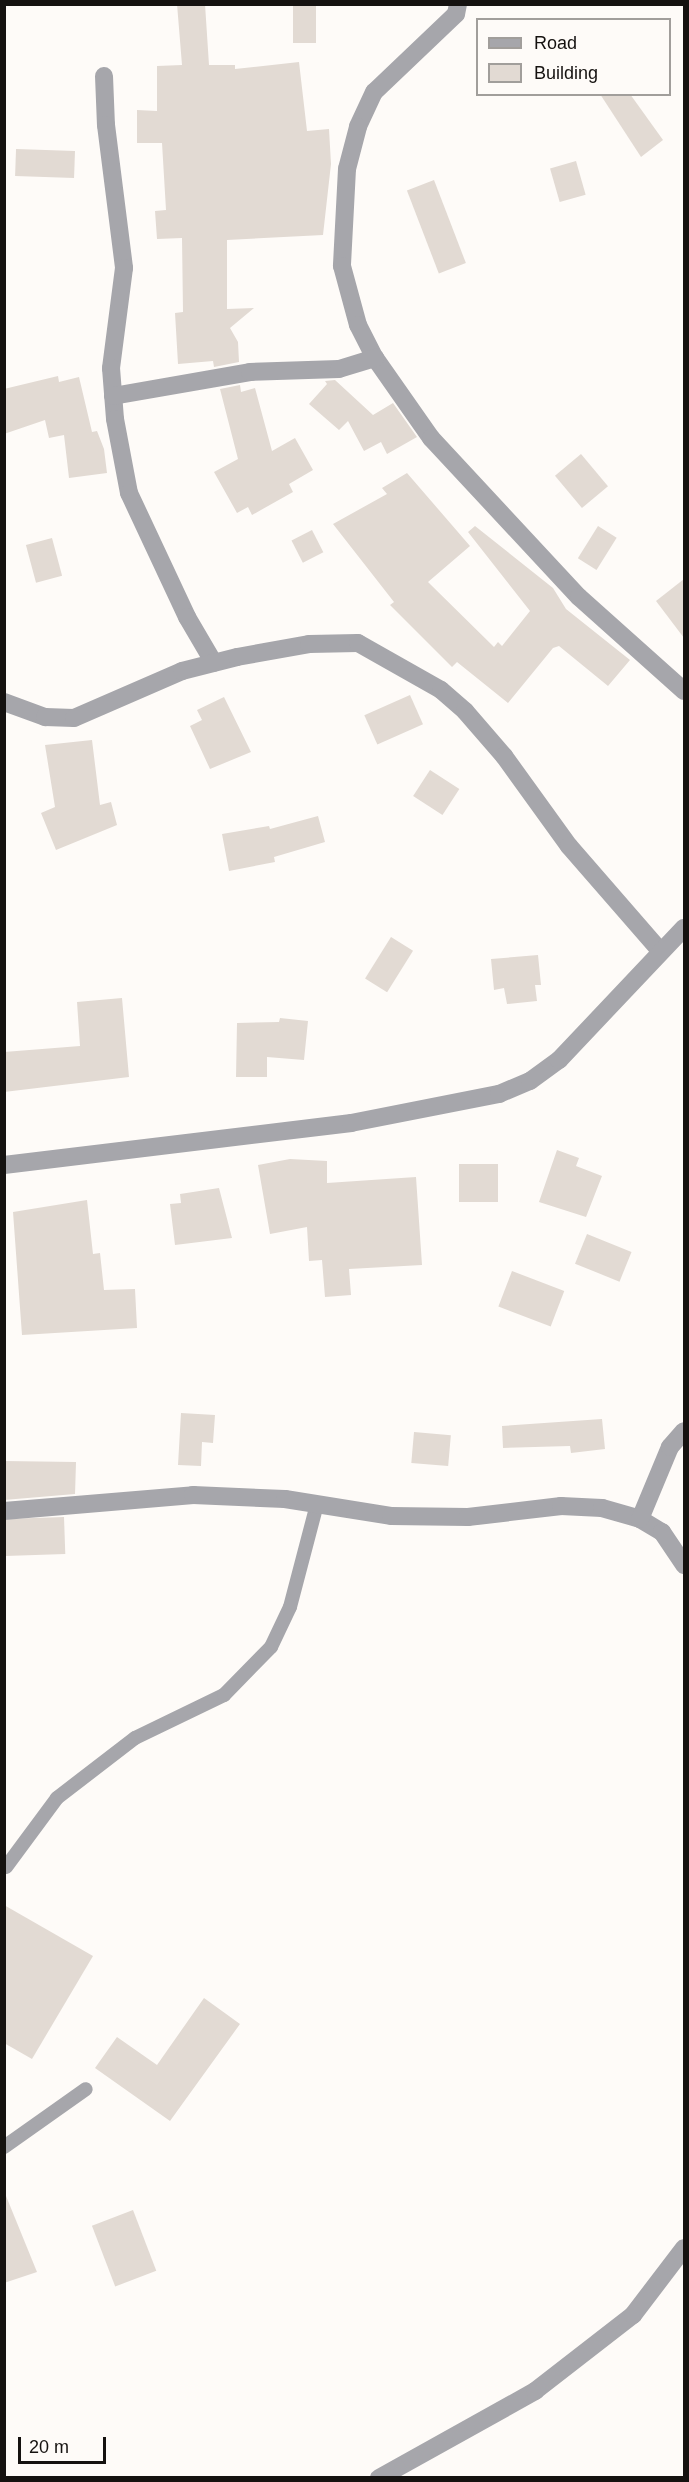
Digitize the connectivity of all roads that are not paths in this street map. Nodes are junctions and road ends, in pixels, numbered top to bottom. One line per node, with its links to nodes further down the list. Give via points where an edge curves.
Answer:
1 (462, 8): 3 (street, via 374,92 347,170 342,266 358,325)
2 (104, 76): 4 (street, via 106,125 124,268 111,368)
3 (375, 358): 4 (street, via 339,369 250,372); 6 (street, via 431,438 579,597)
4 (113, 396): 5 (street, via 129,493 187,616)
5 (214, 663): 7 (street, via 182,671 74,718 45,717); 9 (street, via 309,644 358,643 441,690 504,756 569,846)
6 (684, 692)
7 (4, 702)
8 (684, 928): 9 (street)
9 (661, 952): 10 (street, via 559,1060 530,1082 499,1094 351,1123)
10 (4, 1165)
11 (684, 1431): 14 (street, via 670,1447)
12 (317, 1504): 13 (street, via 194,1495); 14 (street, via 391,1516 468,1517 572,1506 602,1508); 16 (lane, via 290,1607 271,1647 224,1695 135,1738 57,1798)
13 (4, 1511)
14 (640, 1519): 15 (street, via 662,1532)
15 (684, 1565)
16 (6, 1867)
17 (86, 2089): 18 (lane)
18 (4, 2147)
19 (684, 2248): 20 (street, via 633,2315 535,2391)
20 (379, 2478)

